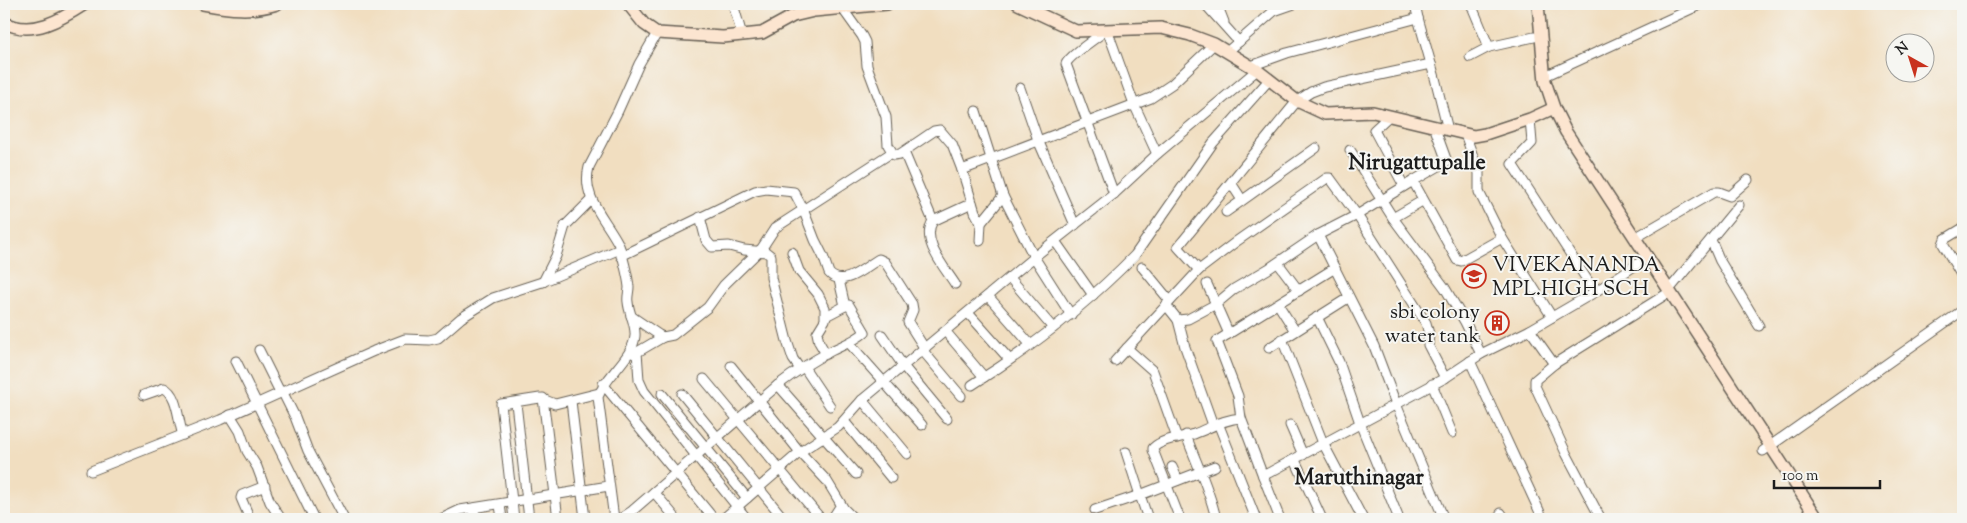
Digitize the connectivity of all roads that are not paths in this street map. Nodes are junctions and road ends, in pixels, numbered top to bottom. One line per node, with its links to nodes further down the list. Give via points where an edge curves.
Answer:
1 (85, 4): 17 (main road, via 61,20 42,26 21,28)
2 (203, 4): 3 (main road, via 246,10)
3 (277, 4)
4 (628, 4): 19 (main road, via 644,24)
5 (733, 4): 21 (street)
6 (887, 4): 15 (main road)
7 (1018, 4): 20 (main road, via 1076,32)
8 (1205, 4): 18 (street)
9 (1217, 4): 18 (street)
10 (1294, 4): 23 (street, via 1274,11)
11 (1415, 4): 16 (street)
12 (1471, 4): 25 (street)
13 (1702, 4): 30 (street)
14 (1538, 5): 22 (main road); 30 (main road)
15 (842, 8): 21 (main road, via 804,13 768,31); 47 (street, via 865,42 866,66 884,106)
16 (1418, 18): 28 (street); 29 (street, via 1287,53)
17 (4, 22)
18 (1225, 25): 23 (street)
19 (657, 32): 21 (main road, via 723,37); 57 (street, via 638,64 589,167 587,184)
20 (1106, 32): 24 (main road, via 1161,28); 34 (street); 39 (street, via 1069,58 1066,64)
21 (742, 35)
22 (1534, 37): 25 (street); 35 (main road, via 1539,79)
23 (1239, 42): 26 (street)
24 (1214, 44): 26 (main road); 34 (street, via 1167,88)
25 (1489, 47): 27 (street)
26 (1227, 52): 29 (main road)
27 (1470, 57)
28 (1431, 64): 33 (street, via 1324,87); 41 (street)
29 (1254, 68): 31 (main road); 48 (street)
30 (1545, 76): 35 (main road)
31 (1268, 80): 33 (main road); 96 (street, via 1213,143 1135,255)
32 (1020, 88): 43 (street)
33 (1297, 101): 37 (main road, via 1325,114 1368,112); 53 (street)
34 (1134, 104): 39 (street); 48 (street)
35 (1551, 109): 38 (main road); 74 (main road); 82 (main road, via 1575,159)
36 (976, 111): 49 (street)
37 (1389, 116): 40 (main road); 54 (street, via 1374,130)
38 (1530, 119): 42 (main road, via 1485,134); 94 (street, via 1532,143 1512,164)
39 (1088, 123): 43 (street); 55 (street)
40 (1434, 126): 41 (main road); 52 (street, via 1446,162)
41 (1448, 130): 42 (main road)
42 (1465, 134): 73 (street, via 1479,173 1479,192)
43 (1038, 140): 49 (street); 70 (street)
44 (1316, 148): 58 (street)
45 (1350, 150): 59 (street)
46 (904, 152): 47 (street); 50 (street, via 940,130 952,144); 68 (street)
47 (891, 153): 63 (street)
48 (1157, 154): 55 (street)
49 (990, 158): 50 (street); 56 (street)
50 (962, 170): 61 (street)
51 (1748, 180): 74 (street, via 1730,196 1714,192)
52 (1413, 181): 54 (street); 60 (street)
53 (1231, 183): 58 (street); 86 (street, via 1178,246)
54 (1404, 186): 59 (street)
55 (1114, 194): 70 (street)
56 (1004, 196): 69 (street); 81 (street)
57 (591, 200): 78 (street); 90 (street, via 565,226 556,256)
58 (1242, 200): 64 (street)
59 (1382, 201): 65 (street); 67 (street)
60 (1422, 201): 67 (street); 73 (street, via 1457,260 1461,261)
61 (972, 203): 68 (street); 69 (street)
62 (1739, 205): 75 (street)
63 (803, 209): 66 (street, via 792,191 760,190); 79 (street, via 775,228); 89 (street, via 829,273)
64 (1226, 212)
65 (1356, 216): 72 (street); 86 (street, via 1332,180 1327,178); 139 (street, via 1426,323 1428,345)
66 (700, 217): 78 (street); 79 (street, via 706,240 712,247 730,246)
67 (1393, 218): 128 (street, via 1445,288)
68 (933, 221): 91 (street, via 930,242)
69 (981, 223): 76 (street)
70 (1075, 226): 77 (street)
71 (1963, 228): 88 (street, via 1947,237 1942,244)
72 (1318, 235): 83 (street); 85 (street)
73 (1502, 238): 109 (street)
74 (1635, 238): 82 (main road)
75 (1711, 240): 95 (street); 111 (street)
76 (980, 241)
77 (1055, 241): 81 (street); 96 (street)
78 (620, 252): 90 (street); 106 (street, via 629,287 627,300)
79 (758, 252): 118 (street, via 724,285 708,307 673,335); 137 (street, via 771,256 771,278 787,341 793,359)
80 (792, 252): 107 (street, via 799,271 823,301)
81 (1034, 257): 87 (street); 105 (street)
82 (1645, 260): 94 (street); 95 (main road)
83 (1278, 263): 93 (street); 100 (street, via 1234,289)
84 (1142, 267): 99 (street)
85 (1335, 268): 93 (street); 98 (street)
86 (1199, 270): 99 (street)
87 (1010, 278): 97 (street); 112 (street)
88 (1963, 278)
89 (839, 280): 102 (street); 125 (street, via 882,260 912,304 908,322)
90 (542, 282): 146 (street, via 493,298 461,318 438,338 405,339)
91 (956, 284)
92 (1207, 284): 100 (street)
93 (1299, 291): 101 (street)
94 (1595, 292): 109 (street)
95 (1667, 293): 134 (street); 175 (main road)
96 (1093, 295): 105 (street)
97 (988, 296): 104 (street); 121 (street)
98 (1348, 298): 108 (street); 157 (street, via 1374,346)
99 (1168, 303): 110 (street); 122 (street)
100 (1216, 304): 110 (street, via 1188,319); 116 (street)
101 (1278, 304): 114 (street); 116 (street)
102 (845, 306): 107 (street); 120 (street, via 851,307 865,331)
103 (1963, 310): 175 (street)
104 (968, 313): 115 (street); 129 (street)
105 (1071, 315): 112 (street)
106 (631, 316): 118 (street); 133 (street, via 634,342)
107 (826, 316): 127 (street, via 817,333)
108 (1317, 317): 114 (street); 165 (street, via 1339,362)
109 (1552, 317): 113 (street)
110 (1178, 320): 164 (street, via 1185,347)
111 (1759, 326)
112 (1053, 328): 121 (street)
113 (1530, 330): 128 (street); 134 (street)
114 (1295, 331): 119 (street)
115 (946, 332): 125 (street); 138 (street)
116 (1229, 334): 160 (street, via 1217,342 1238,396)
117 (882, 335): 136 (street)
118 (663, 337): 126 (street)
119 (1282, 339): 123 (street); 173 (street)
120 (849, 343): 127 (street); 141 (street)
121 (1030, 344): 129 (street)
122 (1127, 348): 132 (street); 170 (street, via 1152,371)
123 (1269, 348)
124 (259, 350): 146 (street)
125 (924, 350): 136 (street); 150 (street)
126 (637, 352): 133 (street); 179 (street, via 640,385)
127 (826, 354): 137 (street)
128 (1481, 354): 130 (street)
129 (1009, 359): 138 (street)
130 (1470, 360): 139 (street); 239 (street)
131 (236, 361): 154 (street)
132 (1115, 361)
133 (621, 362): 145 (street)
134 (1554, 364): 240 (street, via 1536,378 1535,386)
135 (731, 366): 155 (street)
136 (904, 367): 141 (street); 162 (street)
137 (802, 368): 143 (street); 158 (street)
138 (984, 377): 144 (street)
139 (1445, 378): 142 (street)
140 (704, 379): 161 (street)
141 (884, 382): 152 (street); 166 (street)
142 (1432, 384): 157 (street); 168 (street)
143 (778, 385): 155 (street); 172 (street)
144 (972, 385)
145 (601, 388): 153 (street); 187 (street); 194 (street, via 598,397)
146 (281, 392): 154 (street); 213 (street)
147 (662, 394): 174 (street)
148 (682, 394): 171 (street)
149 (144, 395): 169 (street, via 164,388 168,390 179,413)
150 (961, 396)
151 (543, 398): 153 (street, via 552,404); 156 (street); 198 (street)
152 (862, 400): 163 (street); 178 (street)
153 (571, 401): 196 (street)
154 (258, 402): 159 (street); 212 (street)
155 (758, 402): 161 (street); 176 (street)
156 (516, 403): 201 (street); 202 (street, via 501,404)
157 (1396, 404): 165 (street); 238 (street)
158 (830, 406)
159 (230, 415): 169 (street); 193 (street)
160 (1242, 418): 164 (street, via 1230,418); 189 (street)
161 (738, 419): 171 (street); 185 (street)
162 (947, 419)
163 (844, 422): 172 (street); 190 (street)
164 (1216, 424): 170 (street); 233 (street)
165 (1360, 424): 173 (street); 237 (street)
166 (922, 425)
167 (1290, 425): 180 (street)
168 (1452, 432)
169 (183, 434): 184 (street)
170 (1182, 436): 186 (street); 192 (street, via 1153,450)
171 (718, 437): 174 (street); 195 (street)
172 (822, 437): 176 (street); 188 (street)
173 (1323, 443): 180 (street); 236 (street)
174 (706, 447): 179 (street); 200 (street)
175 (1766, 449): 241 (main road); 242 (main road)
176 (800, 452): 185 (street); 204 (street, via 827,481)
177 (1126, 452): 199 (street)
178 (907, 454)
179 (696, 455): 187 (street); 205 (street)
180 (1303, 455): 181 (street)
181 (1295, 460): 189 (street); 235 (street)
182 (1214, 466): 186 (street)
183 (1172, 467): 191 (street)
184 (91, 471)
185 (779, 471): 195 (street); 227 (street)
186 (1199, 471): 191 (street); 232 (street, via 1211,497)
187 (675, 473): 197 (street); 223 (street)
188 (856, 474)
189 (1263, 476): 234 (street)
190 (891, 478)
191 (1178, 480): 192 (street)
192 (1166, 484): 199 (street); 231 (street)
193 (265, 486): 210 (street, via 242,495); 211 (street)
194 (609, 486): 196 (street); 221 (street)
195 (760, 488): 200 (street); 226 (street)
196 (582, 491): 198 (street); 220 (street)
197 (654, 492): 208 (street); 209 (street)
198 (554, 495): 201 (street); 219 (street)
199 (1140, 495): 207 (street); 230 (street)
200 (747, 498): 205 (street)
201 (527, 500): 202 (street); 218 (street)
202 (512, 503): 203 (street); 217 (street)
203 (500, 505): 206 (street); 216 (street)
204 (841, 505): 228 (street); 229 (street)
205 (738, 506): 224 (street); 225 (street)
206 (474, 508): 214 (street, via 460,510); 215 (street)
207 (1095, 510)
208 (635, 515): 222 (street)
209 (674, 516)
210 (250, 519)
211 (281, 519)
212 (314, 519)
213 (344, 519)
214 (444, 519)
215 (475, 519)
216 (502, 519)
217 (514, 519)
218 (529, 519)
219 (558, 519)
220 (585, 519)
221 (614, 519)
222 (620, 519)
223 (714, 519)
224 (723, 519)
225 (747, 519)
226 (784, 519)
227 (821, 519)
228 (832, 519)
229 (854, 519)
230 (1148, 519)
231 (1180, 519)
232 (1216, 519)
233 (1256, 519)
234 (1280, 519)
235 (1322, 519)
236 (1364, 519)
237 (1399, 519)
238 (1444, 519)
239 (1544, 519)
240 (1601, 519)
241 (1809, 519)
242 (1818, 519)

